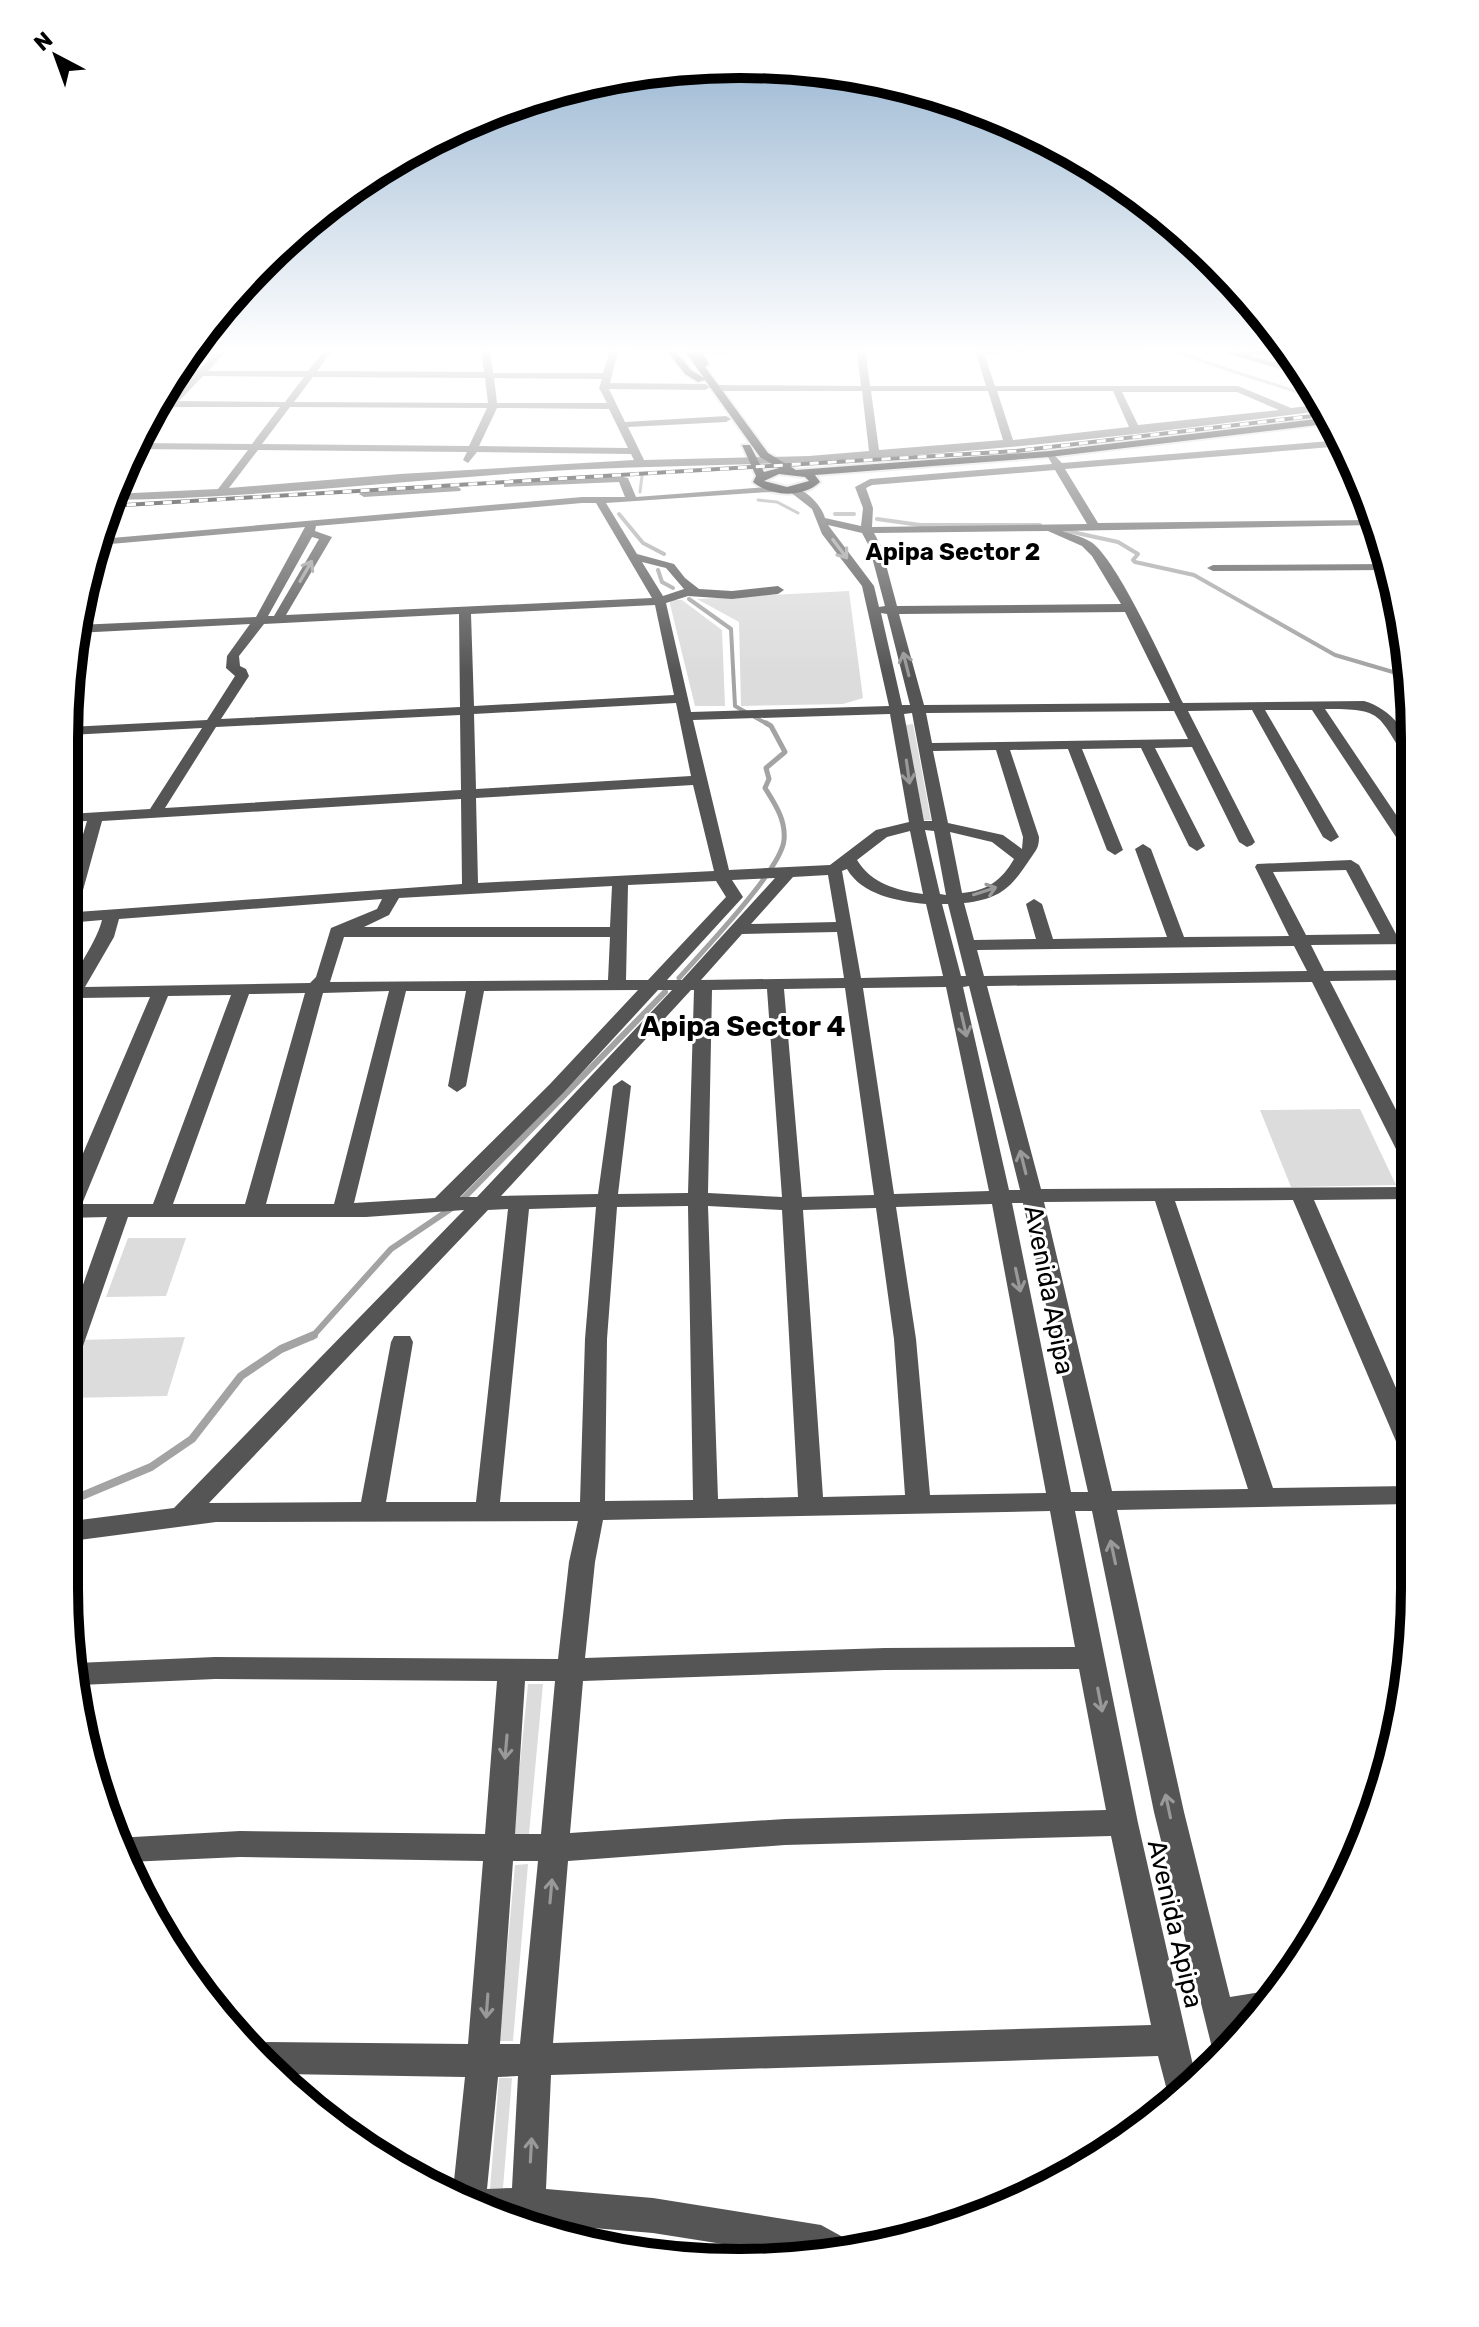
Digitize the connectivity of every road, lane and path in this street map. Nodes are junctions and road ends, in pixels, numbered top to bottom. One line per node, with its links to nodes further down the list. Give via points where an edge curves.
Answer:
1 (250, 456): 21 (street)
2 (471, 456): 14 (street)
3 (637, 456): 12 (street)
4 (752, 456): 10 (main road)
5 (765, 456): 11 (main road)
6 (820, 456): 11 (street)
7 (1080, 456): 9 (main road)
8 (1116, 456): 9 (street)
9 (1054, 459): 13 (main road); 16 (main road); 31 (street); 35 (street, Avenida Apipa, via 870,482 860,487 868,508)
10 (755, 460): 11 (street); 12 (street); 15 (main road)
11 (769, 460): 13 (main road)
12 (641, 463): 14 (street)
13 (797, 472): 15 (main road); 16 (main road)
14 (462, 475): 21 (street)
15 (759, 478): 19 (main road, via 763,486); 24 (street, via 732,488)
16 (813, 483): 20 (main road); 29 (street, Avenida Apipa)
17 (503, 486): 24 (street, via 619,479)
18 (471, 488): 22 (street)
19 (779, 489): 20 (main road); 24 (street)
20 (793, 489): 29 (street, Avenida Apipa)
21 (221, 492): 23 (street)
22 (360, 494)
23 (124, 496)
24 (631, 498): 26 (street)
25 (249, 500): 27 (street)
26 (599, 500): 33 (street); 39 (street)
27 (120, 508)
28 (1360, 511): 32 (street)
29 (822, 512): 35 (street, Avenida Apipa); 47 (street, Avenida Apipa, one-way to 47)
30 (1365, 523): 32 (street)
31 (1093, 525): 32 (street); 36 (street)
32 (1205, 526)
33 (310, 528): 34 (street); 48 (street, one-way to 33, via 326,537); 49 (street)
34 (246, 530): 37 (street, via 208,525); 38 (street)
35 (866, 530): 36 (street); 47 (street, Avenida Apipa, via 875,546)
36 (1050, 530): 45 (street, via 1097,554)
37 (111, 534)
38 (109, 541)
39 (632, 556): 43 (street, via 670,566); 44 (street)
40 (1378, 567): 41 (street)
41 (1213, 568)
42 (778, 590): 43 (street)
43 (695, 592): 44 (street)
44 (660, 601): 46 (street); 52 (street)
45 (1129, 608): 47 (street); 54 (street)
46 (465, 609): 48 (street); 56 (street)
47 (883, 610): 55 (street, Avenida Apipa)
48 (278, 619): 49 (street)
49 (260, 620): 50 (street); 57 (street, via 233,656 233,668 242,676)
50 (88, 628)
51 (1316, 706): 53 (street); 59 (street, via 1374,707); 72 (street)
52 (685, 707): 55 (street); 56 (street); 65 (street)
53 (1257, 707): 54 (street); 73 (street)
54 (1181, 708): 55 (street); 61 (street)
55 (907, 709): 64 (street, Avenida Apipa); 70 (street, Avenida Apipa, one-way to 70, via 905,748)
56 (467, 710): 57 (street); 66 (street)
57 (213, 724): 58 (street); 67 (street)
58 (78, 731)
59 (1401, 740)
60 (1146, 743): 61 (street); 62 (street); 75 (street)
61 (1197, 743): 74 (street)
62 (1073, 744): 63 (street); 77 (street)
63 (1002, 746): 64 (street); 78 (street, via 1031,837 1031,848)
64 (924, 747): 71 (street, Avenida Apipa)
65 (701, 780): 66 (street); 81 (street)
66 (470, 791): 67 (street); 84 (street)
67 (155, 812): 68 (street)
68 (96, 816): 69 (street); 82 (street)
69 (78, 817)
70 (916, 828): 71 (street); 79 (street, via 893,829 873,838); 86 (street, Avenida Apipa)
71 (941, 828): 78 (street, via 992,837); 86 (street, Avenida Apipa)
72 (1401, 833)
73 (1331, 837)
74 (1247, 842)
75 (1197, 846)
76 (1143, 849): 97 (street)
77 (1115, 850)
78 (1021, 857): 86 (street, one-way to 78, via 984,894 1007,883)
79 (842, 865): 80 (street); 86 (street, via 869,886 891,894); 90 (street)
80 (788, 873): 81 (street); 91 (street)
81 (724, 876): 83 (street); 107 (street, via 735,897)
82 (78, 880)
83 (620, 881): 84 (street); 93 (street)
84 (470, 888): 85 (street)
85 (393, 894): 88 (street); 92 (street, via 383,912)
86 (944, 898): 99 (street, Avenida Apipa); 103 (street, Avenida Apipa)
87 (1034, 904): 98 (street)
88 (112, 915): 89 (street); 106 (street, via 106,937)
89 (78, 916)
90 (844, 927): 91 (street); 105 (street)
91 (738, 929): 108 (street)
92 (337, 932): 93 (street); 112 (street, via 324,978)
93 (618, 932): 111 (street)
94 (1391, 940): 95 (street); 96 (street); 96 (street, via 1351,865 1263,867)
95 (1401, 940)
96 (1300, 941): 97 (street); 100 (street)
97 (1177, 942): 98 (street)
98 (1046, 943): 99 (street)
99 (967, 945): 102 (street, Avenida Apipa)
100 (1319, 976): 101 (street); 102 (street); 118 (street)
101 (1401, 976)
102 (977, 979): 103 (street); 123 (street, Avenida Apipa, one-way to 102)
103 (953, 980): 105 (street); 124 (street, Avenida Apipa, one-way to 124)
104 (775, 982): 105 (street); 108 (street); 131 (street)
105 (852, 983): 128 (street)
106 (78, 984)
107 (653, 985): 108 (street); 111 (street); 129 (street)
108 (694, 985): 125 (street); 130 (street)
109 (399, 986): 110 (street); 112 (street); 132 (street)
110 (476, 986): 111 (street); 116 (street)
111 (617, 986)
112 (315, 988): 113 (street); 133 (street)
113 (241, 991): 114 (street); 135 (street)
114 (161, 992): 115 (street); 119 (street)
115 (78, 997)
116 (457, 1086)
117 (622, 1086): 126 (street)
118 (1401, 1139)
119 (78, 1187)
120 (1401, 1193): 122 (street)
121 (1163, 1195): 122 (street); 123 (street); 141 (street)
122 (1301, 1195): 139 (street)
123 (1032, 1196): 124 (street); 142 (street, Avenida Apipa)
124 (1001, 1198): 128 (street); 143 (street, Avenida Apipa, one-way to 143)
125 (698, 1199): 126 (street); 131 (street); 146 (street)
126 (609, 1201): 127 (street); 149 (street, via 596,1339)
127 (519, 1203): 130 (street); 148 (street)
128 (884, 1203): 131 (street); 144 (street, via 905,1339)
129 (441, 1204): 130 (street); 132 (street)
130 (484, 1204): 150 (street)
131 (794, 1204): 145 (street)
132 (343, 1208): 133 (street)
133 (254, 1209): 135 (street)
134 (120, 1210): 135 (street); 136 (street); 137 (street)
135 (161, 1210)
136 (78, 1211)
137 (78, 1302)
138 (402, 1342): 147 (street)
139 (1401, 1425)
140 (1401, 1495): 141 (street)
141 (1264, 1499): 142 (street)
142 (1102, 1500): 143 (street); 160 (street, Avenida Apipa, one-way to 142)
143 (1061, 1501): 144 (street); 152 (street, Avenida Apipa)
144 (918, 1503): 145 (street)
145 (811, 1504): 146 (street)
146 (706, 1508): 149 (street)
147 (372, 1510): 148 (street); 150 (street, via 216,1512)
148 (487, 1511): 149 (street)
149 (592, 1511): 154 (street)
150 (179, 1519): 151 (street)
151 (78, 1530)
152 (1092, 1658): 154 (street); 156 (street, Avenida Apipa, one-way to 156)
153 (512, 1669): 154 (street); 155 (street, via 215,1668); 159 (street, one-way to 159)
154 (570, 1670): 157 (street)
155 (84, 1674)
156 (1123, 1823): 157 (street, via 785,1832); 161 (street, Avenida Apipa)
157 (555, 1848): 159 (street); 163 (street, one-way to 157)
158 (132, 1849): 159 (street, via 240,1844)
159 (497, 1849): 164 (street, one-way to 164)
160 (1222, 2030)
161 (1172, 2040): 163 (street); 165 (street, Avenida Apipa)
162 (275, 2058): 164 (street)
163 (535, 2060): 164 (street); 167 (street, one-way to 163)
164 (483, 2061): 166 (street)
165 (1180, 2081)
166 (470, 2192)
167 (528, 2214)
168 (533, 2216): 169 (street, via 655,2213)
169 (822, 2243)

